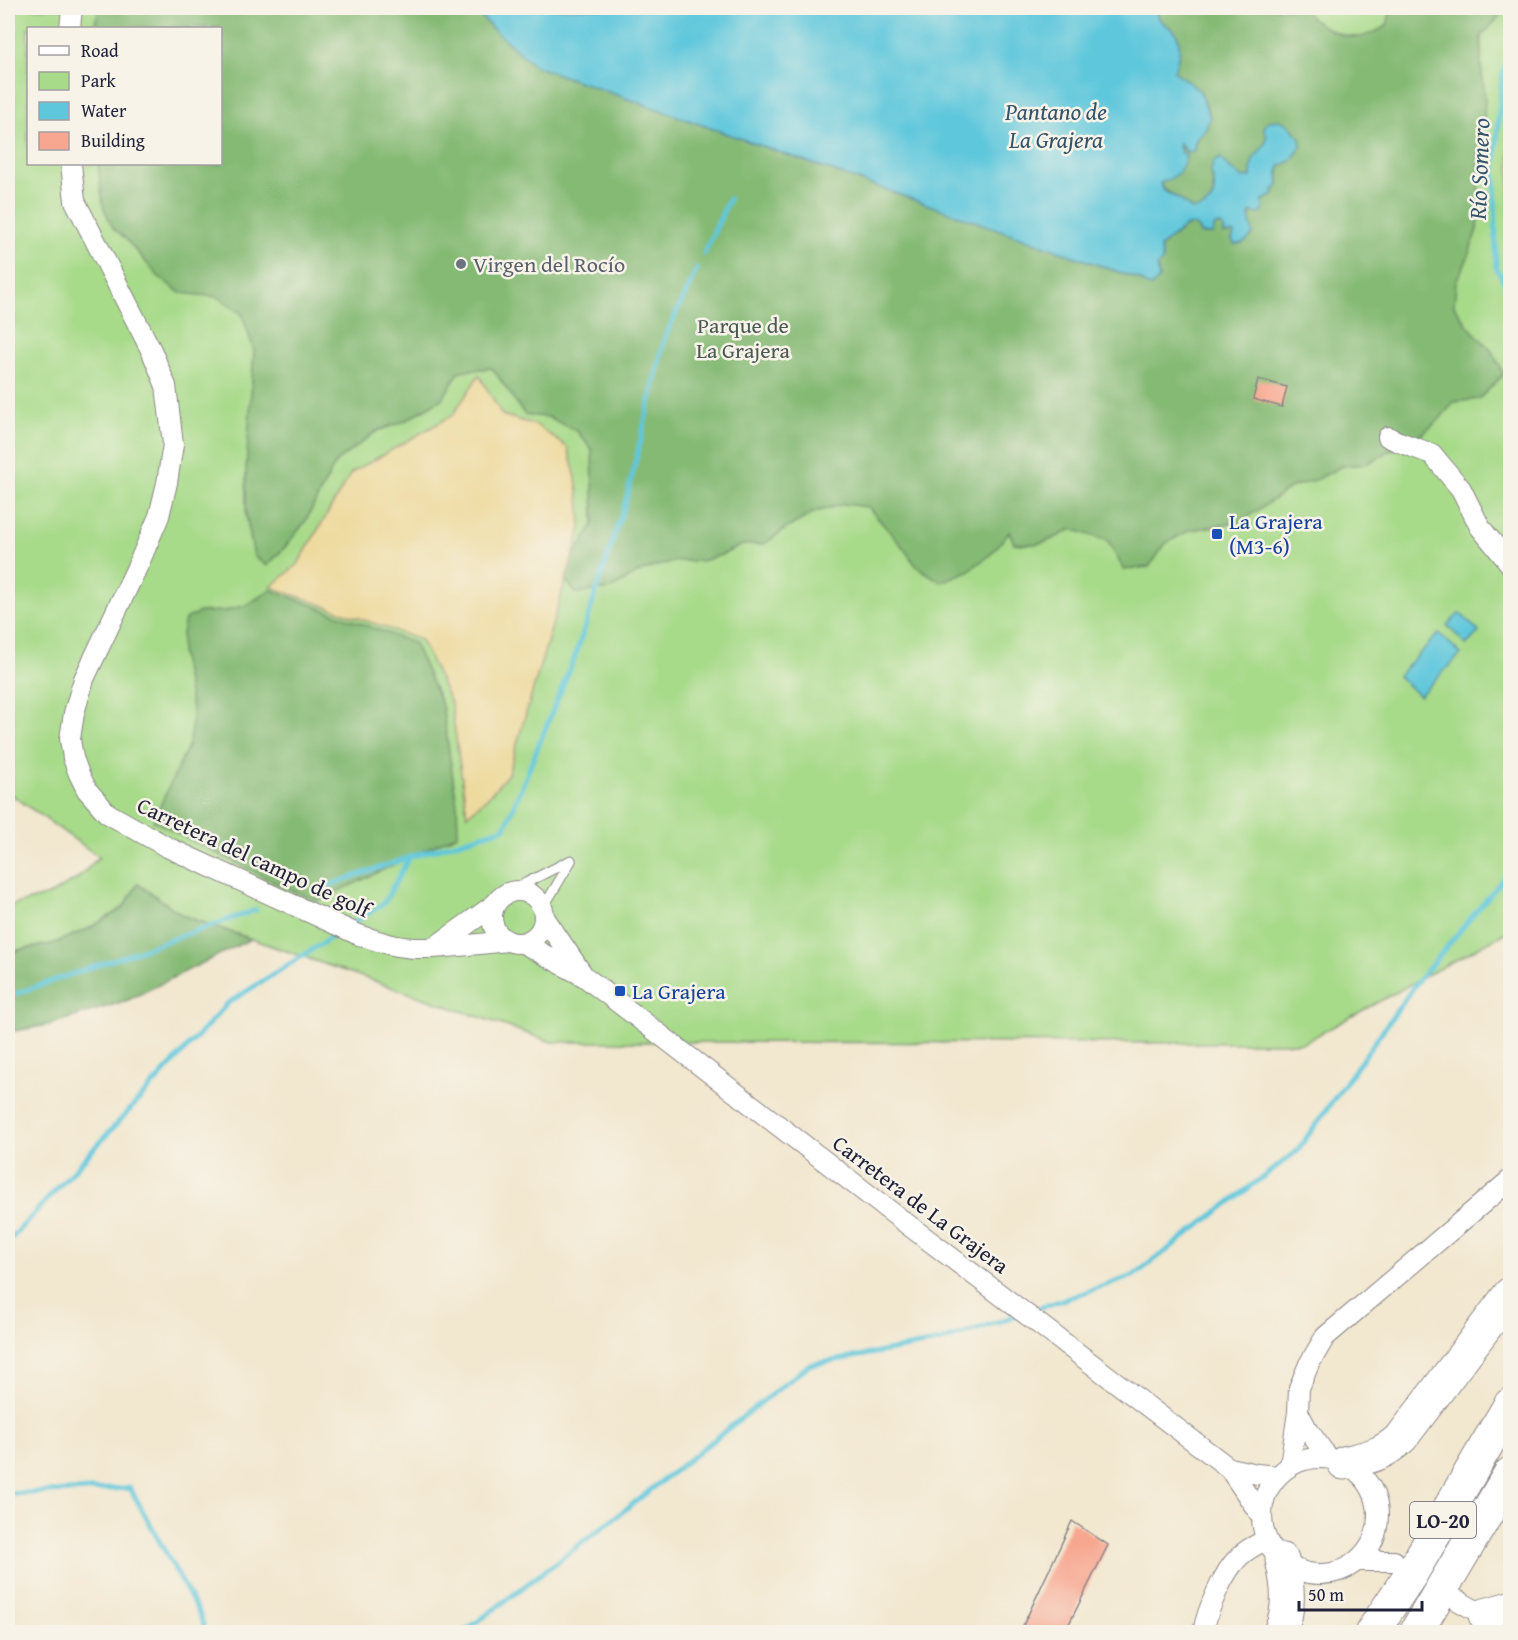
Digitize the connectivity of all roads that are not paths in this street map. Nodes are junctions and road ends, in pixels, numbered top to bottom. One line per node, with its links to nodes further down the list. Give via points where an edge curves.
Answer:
1 (72, 8): 2 (street)
2 (70, 27)
3 (71, 165): 10 (street, Carretera del campo de golf, via 75,201 166,386 173,444 159,516 84,679 74,713 70,739 79,774 107,813 167,847 359,935 412,948)
4 (1388, 437): 5 (street, via 1431,453 1461,489 1480,527)
5 (1510, 564)
6 (510, 891): 7 (street); 8 (street, via 531,894); 8 (lane, via 571,860)
7 (494, 905): 9 (street, via 495,929 500,936); 10 (street)
8 (543, 912): 9 (street, via 543,926 538,934 531,940); 11 (street, Carretera de La Grajera)
9 (515, 942): 10 (street, Carretera del campo de golf); 11 (street, Carretera de La Grajera)
10 (434, 947)
11 (585, 977): 17 (street, Carretera de La Grajera)
12 (1510, 1180): 15 (street, via 1325,1337 1299,1388)
13 (1510, 1294): 16 (highway, via 1391,1448 1381,1454)
14 (1510, 1405): 26 (highway, LO-20, via 1411,1574)
15 (1298, 1412): 16 (street, via 1306,1427); 18 (street)
16 (1336, 1460): 18 (street, via 1302,1460); 21 (street, via 1358,1472 1370,1485 1378,1516)
17 (1229, 1468): 18 (street, Carretera de La Grajera, via 1257,1474); 20 (street, Carretera de La Grajera)
18 (1284, 1471): 20 (street, via 1268,1488)
19 (1510, 1474): 27 (highway, LO-20)
20 (1262, 1517): 22 (street, via 1263,1529)
21 (1376, 1533): 23 (street); 23 (street, via 1394,1561)
22 (1274, 1550): 23 (street, via 1295,1569 1316,1574 1338,1571); 24 (street, via 1254,1545 1238,1558 1225,1576); 25 (highway, via 1288,1590)
23 (1357, 1561)
24 (1203, 1632)
25 (1280, 1632)
26 (1372, 1632)
27 (1416, 1632)

